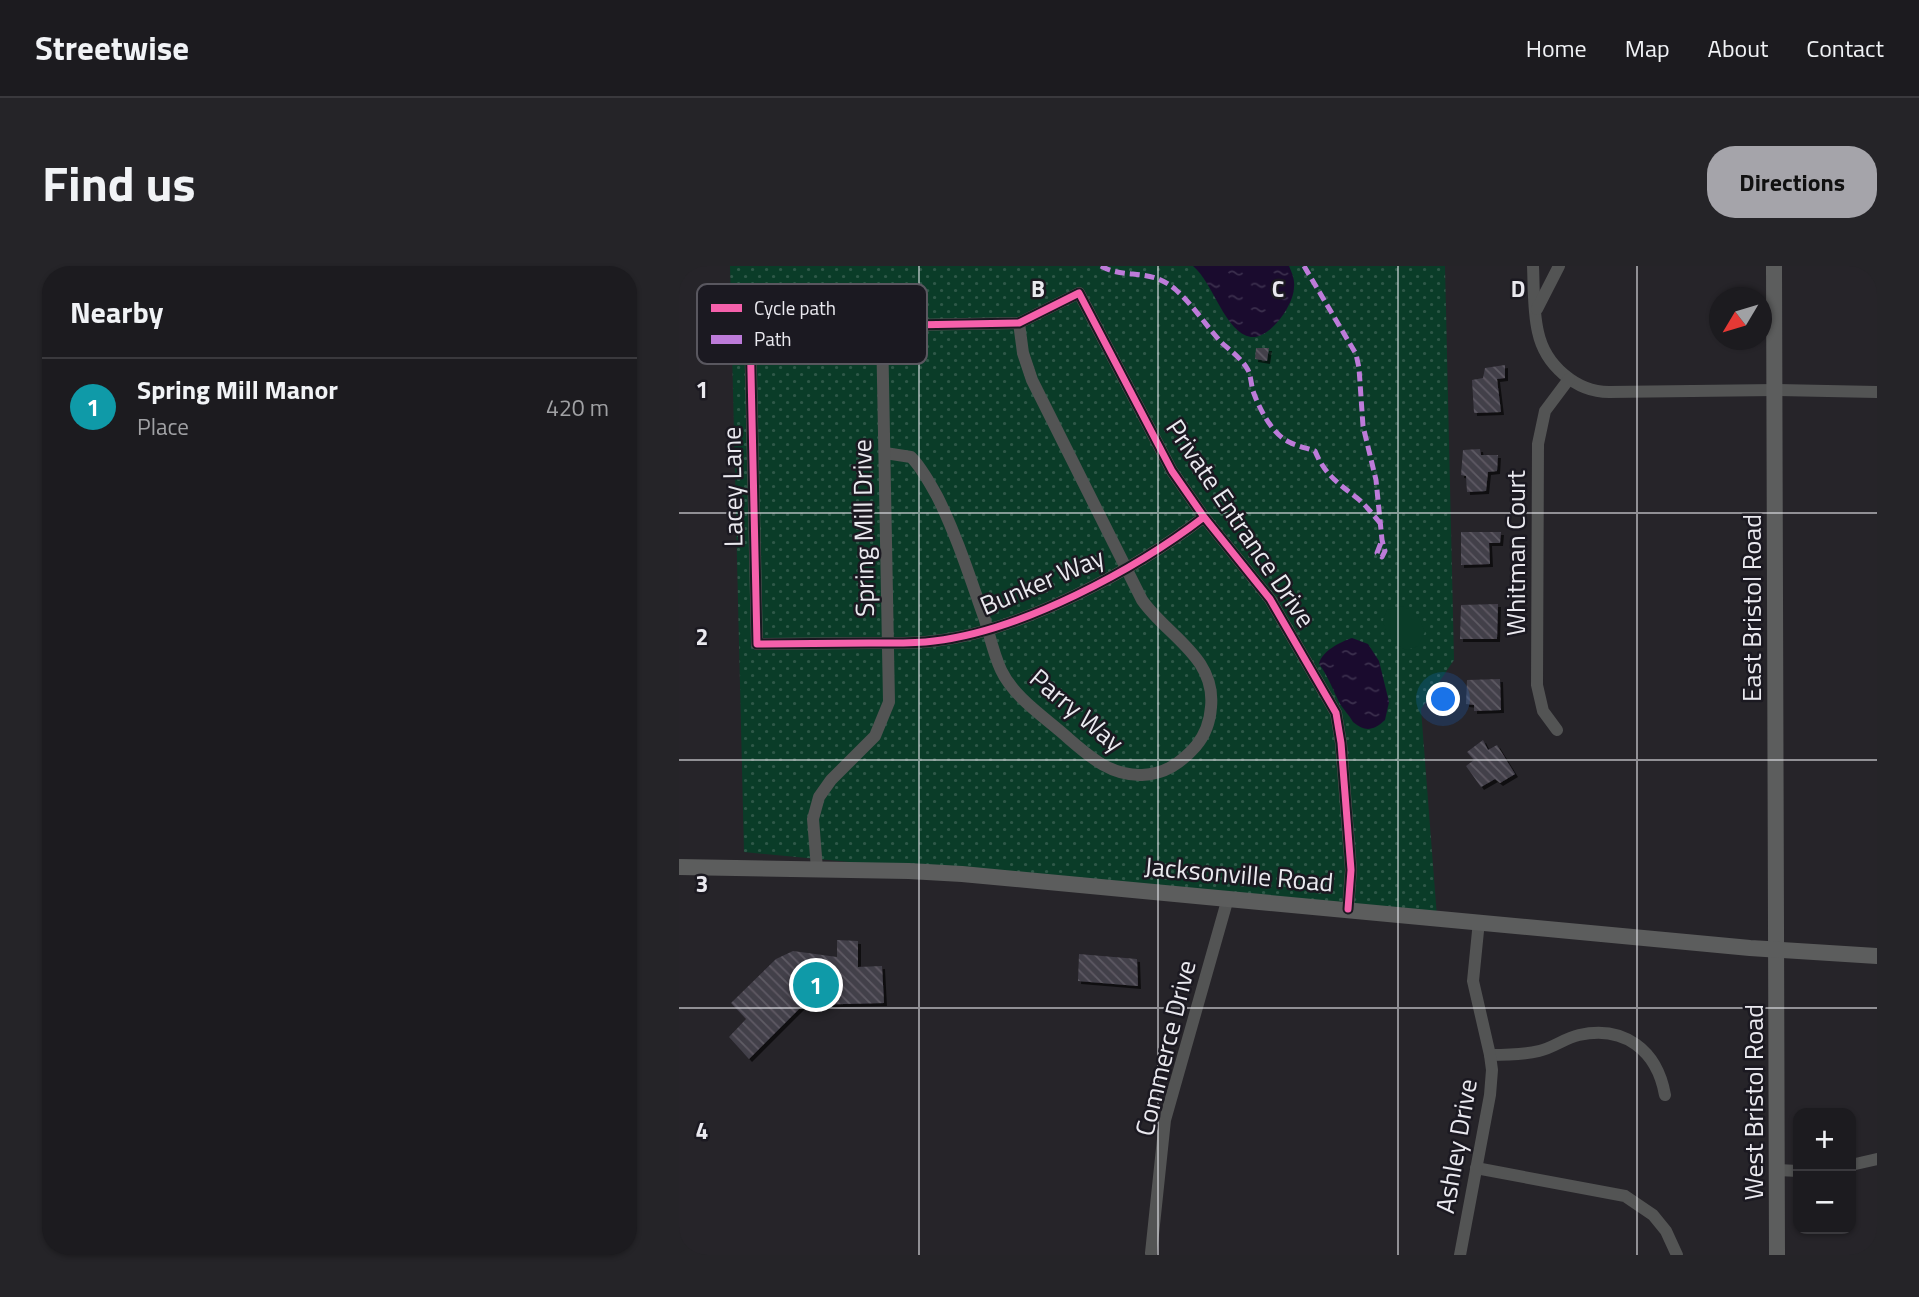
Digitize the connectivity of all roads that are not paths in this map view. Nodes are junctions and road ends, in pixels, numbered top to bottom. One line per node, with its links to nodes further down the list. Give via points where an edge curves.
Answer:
1 (1533, 266): 4 (street)
2 (1559, 266): 4 (street)
3 (1774, 266): 10 (main road, East Bristol Road)
4 (1535, 312): 9 (street, via 1544,350)
5 (1019, 323): 6 (street); 13 (street, Private Entrance Drive, via 1079,293 1155,442); 14 (street, Parry Way, via 1032,380)
6 (927, 326)
7 (751, 364): 17 (street, Lacey Lane)
8 (883, 364): 12 (street, Spring Mill Drive)
9 (1569, 379): 10 (street, via 1601,392); 18 (street, Whitman Court, via 1545,411 1538,444 1537,685 1543,710)
10 (1775, 390): 11 (street); 24 (main road, East Bristol Road)
11 (1877, 392)
12 (885, 453): 15 (street, Parry Way, via 911,457 927,478 960,546); 16 (street, Spring Mill Drive)
13 (1204, 517): 14 (street, Bunker Way); 22 (street, Private Entrance Drive, via 1270,599 1336,713 1351,870)
14 (1126, 568): 15 (street, Bunker Way, via 1046,608); 15 (street, Parry Way, via 1152,614 1191,650 1209,681 1212,700 1207,727 1195,747 1171,768 1129,775 1096,762 1012,687 1001,670)
15 (988, 629): 16 (street, Bunker Way, via 942,640)
16 (888, 643): 17 (street, Bunker Way); 20 (street, Spring Mill Drive, via 890,692 876,736 819,797 813,819)
17 (757, 644)
18 (1557, 730)
19 (679, 867): 20 (main road, Jacksonville Road)
20 (817, 869): 21 (main road, Jacksonville Road, via 962,874)
21 (1228, 898): 22 (main road, Jacksonville Road); 33 (street, Commerce Drive, via 1165,1120)
22 (1348, 909): 23 (main road, Jacksonville Road)
23 (1479, 921): 24 (main road, Jacksonville Road); 26 (street, Ashley Drive, via 1473,981)
24 (1777, 950): 25 (main road, Jacksonville Road); 31 (main road, West Bristol Road)
25 (1877, 956)
26 (1490, 1055): 27 (street, via 1526,1054 1581,1035 1613,1034 1647,1053); 30 (street, Ashley Drive, via 1490,1095)
27 (1665, 1095)
28 (1877, 1159): 29 (street)
29 (1856, 1163)
30 (1476, 1168): 34 (street, Ashley Drive); 35 (street, via 1625,1196 1653,1215)
31 (1777, 1170): 32 (street); 36 (main road, West Bristol Road)
32 (1793, 1171)
33 (1151, 1253)
34 (1460, 1255)
35 (1677, 1255)
36 (1777, 1255)

